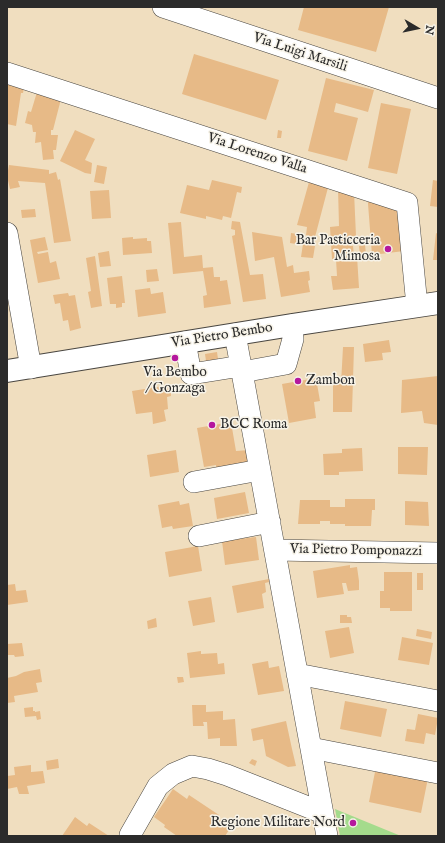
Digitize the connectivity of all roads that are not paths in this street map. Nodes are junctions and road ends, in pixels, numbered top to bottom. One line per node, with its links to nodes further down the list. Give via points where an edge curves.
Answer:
1 (163, 7): 3 (street, Via Luigi Marsili)
2 (7, 73): 6 (street, Via Lorenzo Valla, via 407,203)
3 (438, 98)
4 (7, 233): 10 (street)
5 (438, 303): 6 (main road, Via Pietro Bembo)
6 (416, 306): 7 (main road, Via Pietro Bembo)
7 (292, 324): 8 (main road, Via Pietro Bembo); 11 (street, via 293,339 286,364)
8 (235, 334): 9 (main road, Via Pietro Bembo); 11 (street, Via Pietro Pomponazzi)
9 (185, 342): 10 (main road, Via Pietro Bembo); 11 (street, via 191,374)
10 (31, 368): 12 (main road, Via Pietro Bembo)
11 (242, 369): 13 (street, Via Pietro Pomponazzi)
12 (7, 372)
13 (260, 470): 14 (street); 15 (street, Via Pietro Pomponazzi)
14 (194, 482)
15 (270, 522): 16 (street); 17 (street, Via Pietro Pomponazzi)
16 (199, 536)
17 (275, 550): 18 (street, Via Pietro Pomponazzi); 19 (street, Via Pietro Pomponazzi)
18 (438, 553)
19 (297, 674): 20 (street); 21 (street, Via Pietro Pomponazzi)
20 (438, 701)
21 (311, 748): 22 (street); 23 (street, Via Pietro Pomponazzi)
22 (438, 774)
23 (323, 813): 24 (street, via 226,775 192,766 173,774 158,786); 25 (street, Via Pietro Pomponazzi)
24 (130, 835)
25 (327, 836)

